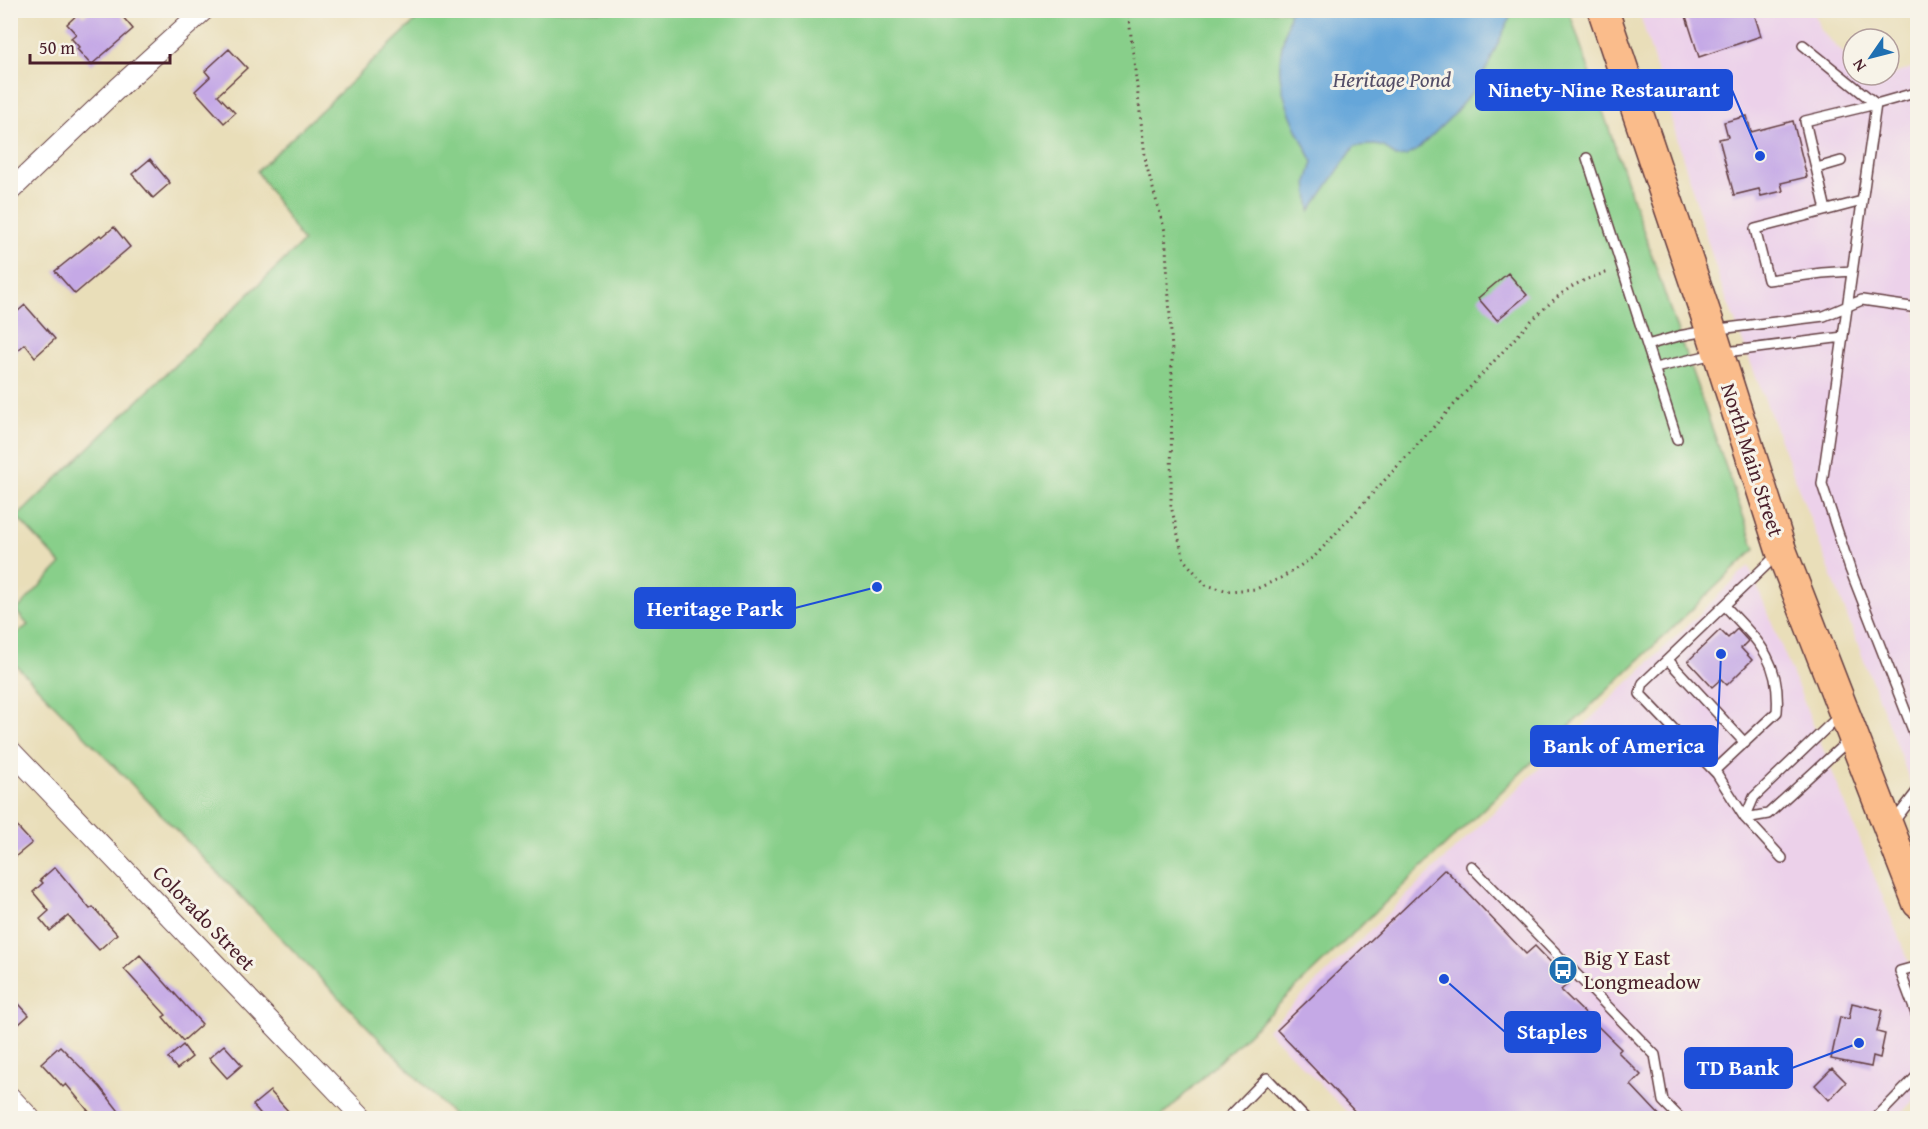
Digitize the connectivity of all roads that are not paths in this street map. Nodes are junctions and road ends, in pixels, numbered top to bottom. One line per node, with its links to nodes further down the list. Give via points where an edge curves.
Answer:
1 (204, 10): 9 (street)
2 (1603, 10): 16 (main road, North Main Street)
3 (1803, 45): 5 (lane)
4 (1917, 92): 5 (lane)
5 (1876, 104): 8 (lane, via 1805,121); 10 (lane)
6 (1587, 158): 17 (lane)
7 (1841, 161): 8 (lane)
8 (1816, 168): 11 (lane)
9 (10, 191)
10 (1862, 201): 11 (lane); 12 (lane)
11 (1826, 210): 12 (lane, via 1755,229 1768,280)
12 (1852, 271): 13 (lane)
13 (1847, 306): 14 (lane, via 1862,300); 15 (lane); 16 (lane, via 1824,316)
14 (1917, 308)
15 (1843, 337): 16 (lane); 25 (lane, via 1822,484)
16 (1714, 341): 17 (lane, via 1679,336); 18 (lane); 20 (main road, North Main Street)
17 (1647, 345): 18 (lane)
18 (1654, 368): 19 (lane)
19 (1677, 439)
20 (1781, 550): 21 (lane); 23 (main road, North Main Street)
21 (1725, 606): 22 (lane); 24 (lane, via 1769,657 1778,698 1777,712)
22 (1668, 660): 24 (lane); 27 (lane, via 1643,683 1640,694)
23 (1848, 724): 29 (lane, via 1754,797); 29 (lane, via 1768,814); 30 (main road, North Main Street)
24 (1745, 743): 27 (lane)
25 (1917, 743)
26 (10, 750): 39 (street, Colorado Street)
27 (1714, 771): 29 (lane)
28 (1917, 790): 30 (lane)
29 (1745, 818): 31 (lane)
30 (1889, 828): 33 (main road, North Main Street)
31 (1782, 858)
32 (1471, 866): 42 (lane, via 1655,1055 1663,1101)
33 (1917, 903)
34 (1917, 966): 35 (lane, via 1900,971)
35 (1917, 1019)
36 (1917, 1076): 43 (lane)
37 (10, 1097): 38 (street)
38 (30, 1119)
39 (363, 1119)
40 (1231, 1119): 41 (lane, via 1267,1078)
41 (1305, 1119)
42 (1680, 1119)
43 (1876, 1119)

